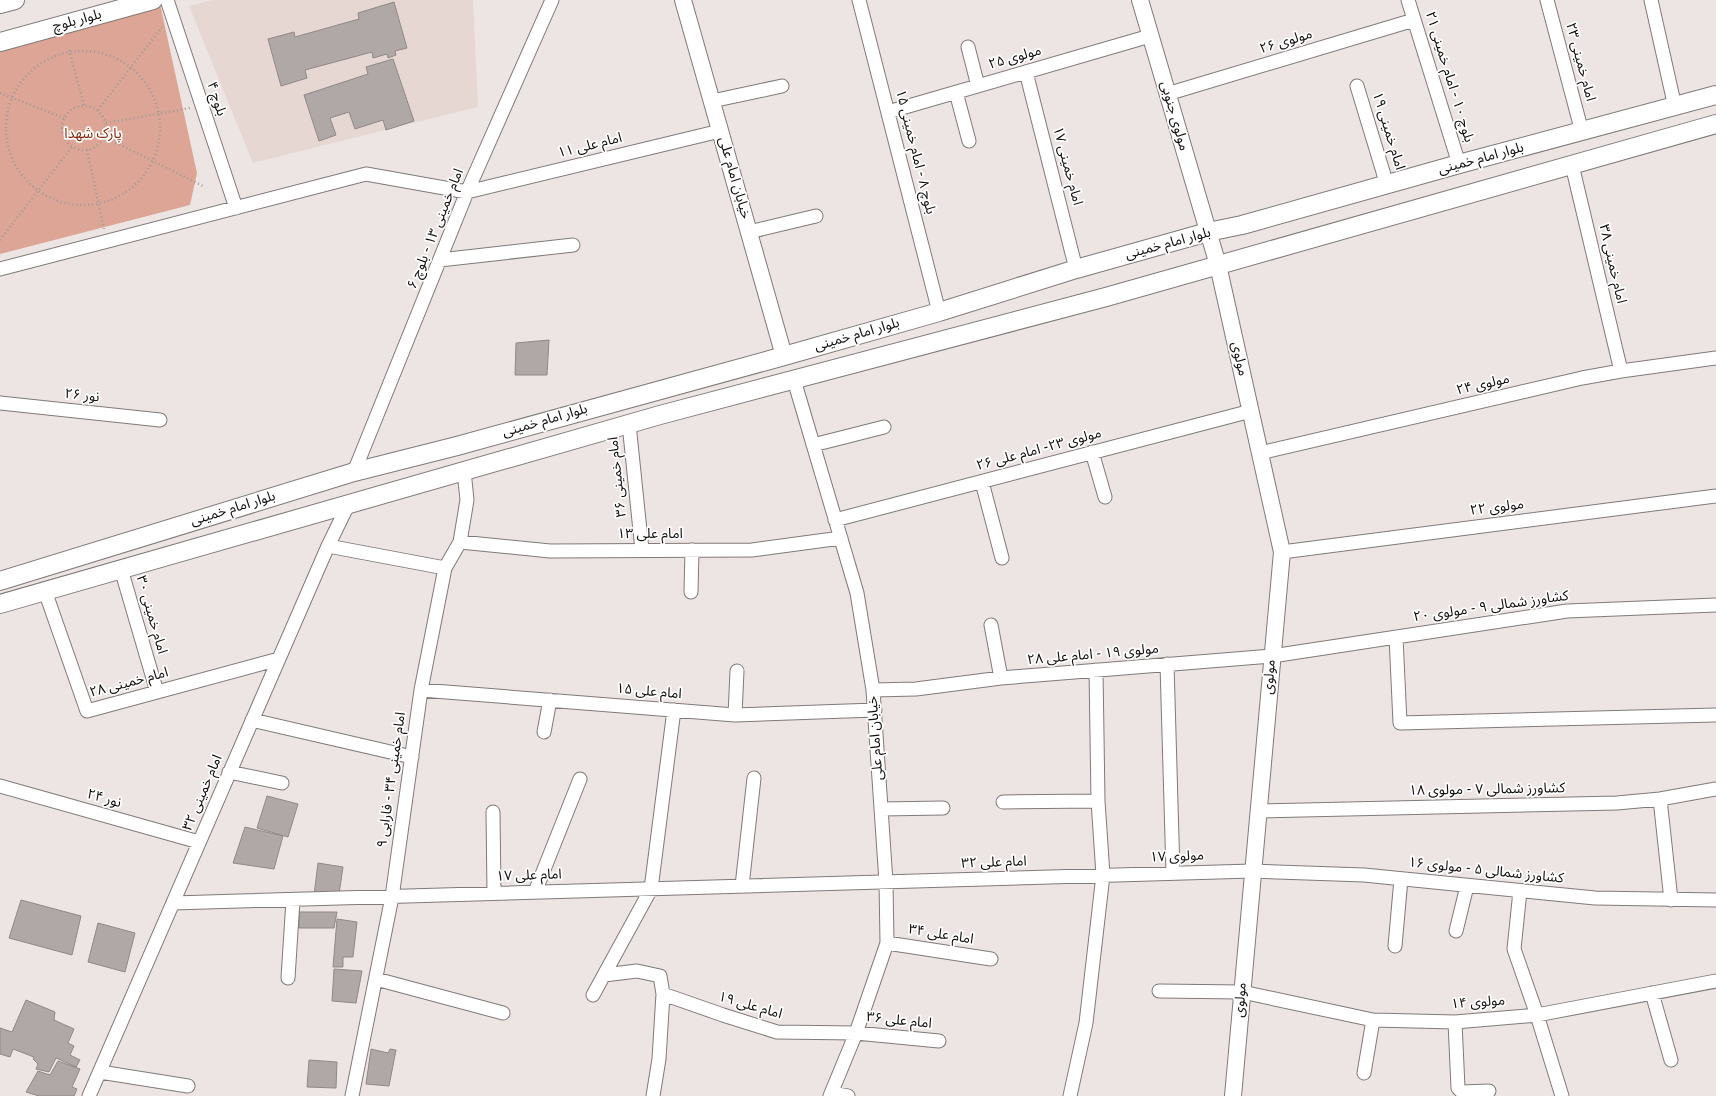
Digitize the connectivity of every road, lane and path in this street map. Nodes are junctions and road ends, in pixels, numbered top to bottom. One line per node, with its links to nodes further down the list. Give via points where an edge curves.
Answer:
1 (15, 0): 11 (main road)
2 (153, 0): 15 (main road, بلوار بلوچ)
3 (167, 0): 12 (street, بلوچ ۴)
4 (552, 0): 50 (street, امام خمینی ۱۳ - بلوچ ۶)
5 (683, 0): 28 (street, خیابان امام علی)
6 (859, 0): 33 (street, بلوچ ۸ - امام خمینی ۱۵)
7 (1140, 0): 14 (street, مولوی جنوبی)
8 (1408, 0): 13 (street, بلوچ ۱۰ - امام خمینی ۲۱)
9 (1547, 0): 39 (street, امام خمینی ۲۳)
10 (1651, 0): 31 (street)
11 (0, 4)
12 (172, 14): 18 (path); 30 (street, بلوچ ۴)
13 (1414, 20): 25 (street, مولوی ۲۶); 45 (street, بلوچ ۱۰ - امام خمینی ۲۱)
14 (1150, 36): 19 (street, مولوی ۲۵); 25 (street, مولوی جنوبی)
15 (0, 42)
16 (968, 46): 21 (street)
17 (69, 51): 18 (path, via 103,53); 27 (path, via 40,64 23,79); 29 (path)
18 (131, 68): 32 (path); 34 (path, via 140,75 153,93)
19 (1026, 72): 21 (street, مولوی ۲۵); 62 (street, امام خمینی ۱۷)
20 (782, 86): 28 (street)
21 (978, 86): 23 (street, مولوی ۲۵)
22 (1357, 86): 47 (street, امام خمینی ۱۹)
23 (956, 92): 33 (street, مولوی ۲۵); 41 (street)
24 (0, 93): 27 (path)
25 (1167, 94): 55 (street, مولوی جنوبی)
26 (1716, 95): 31 (main road, بلوار امام خمینی)
27 (12, 97): 35 (path); 49 (path, via 6,119 7,141 14,162 26,180)
28 (712, 101): 38 (street, خیابان امام علی)
29 (84, 105): 32 (path); 35 (path, via 71,110)
30 (202, 106): 34 (path); 52 (street, بلوچ ۴)
31 (1675, 107): 39 (main road, بلوار امام خمینی)
32 (98, 110): 36 (path)
33 (888, 112): 63 (street, بلوچ ۸ - امام خمینی ۱۵)
34 (160, 113): 36 (path); 44 (path, via 160,136)
35 (64, 118): 42 (path, via 63,136)
36 (106, 123): 40 (path)
37 (1716, 124): 46 (main road, بلوار امام خمینی)
38 (720, 131): 50 (street, امام علی ۱۱); 54 (street, خیابان امام علی)
39 (1582, 132): 45 (main road, بلوار امام خمینی)
40 (105, 137): 43 (path, via 100,144); 44 (path)
41 (969, 141)
42 (72, 147): 43 (path); 49 (path)
43 (87, 150): 51 (path)
44 (153, 161): 48 (path); 51 (path, via 144,176 128,191)
45 (1459, 164): 47 (main road, بلوار امام خمینی)
46 (1572, 165): 60 (main road, بلوار امام خمینی); 66 (street, امام خمینی ۳۸)
47 (1387, 185): 55 (main road, بلوار امام خمینی, via 1242,226)
48 (205, 187)
49 (39, 190): 51 (path, via 64,202 86,205); 56 (path)
50 (467, 192): 52 (street, via 366,174); 59 (street, امام خمینی ۱۳ - بلوچ ۶)
51 (98, 203): 57 (path)
52 (236, 208): 57 (street)
53 (816, 216): 54 (street)
54 (749, 232): 64 (street, خیابان امام علی)
55 (1208, 232): 60 (street, مولوی جنوبی); 62 (main road, بلوار امام خمینی)
56 (0, 240)
57 (107, 241): 61 (street)
58 (573, 246): 59 (street)
59 (440, 260): 77 (street, امام خمینی ۱۳ - بلوچ ۶)
60 (1218, 265): 67 (main road, بلوار امام خمینی); 69 (street, مولوی)
61 (0, 269)
62 (1076, 269): 63 (main road, بلوار امام خمینی)
63 (939, 312): 64 (main road, بلوار امام خمینی)
64 (784, 356): 67 (main road); 77 (main road, بلوار امام خمینی)
65 (1716, 358): 66 (street, مولوی ۲۴)
66 (1621, 371): 75 (street, مولوی ۲۴)
67 (794, 380): 71 (main road, بلوار امام خمینی); 73 (street, خیابان امام علی)
68 (0, 403): 70 (street, نور ۲۶)
69 (1251, 411): 74 (street, مولوی ۲۳- امام علی ۲۶); 75 (street, مولوی)
70 (160, 420)
71 (629, 424): 76 (main road, بلوار امام خمینی); 86 (street, امام خمینی ۳۶)
72 (884, 427): 73 (street)
73 (813, 445): 82 (street, خیابان امام علی)
74 (1092, 452): 78 (street, مولوی ۲۳- امام علی ۲۶); 80 (street)
75 (1260, 453): 88 (street, مولوی)
76 (464, 471): 81 (main road, بلوار امام خمینی); 84 (street, امام خمینی ۳۴ - فارابی ۹, via 468,500)
77 (354, 472): 92 (main road, بلوار امام خمینی)
78 (982, 482): 82 (street, مولوی ۲۳- امام علی ۲۶); 89 (street)
79 (1716, 496): 88 (street, مولوی ۲۲)
80 (1105, 497)
81 (348, 504): 85 (street, امام خمینی ۳۲); 91 (main road, بلوار امام خمینی)
82 (835, 520): 83 (street, خیابان امام علی)
83 (841, 538): 87 (street, امام علی ۱۳, via 752,550); 106 (street, خیابان امام علی, via 857,593)
84 (460, 542): 86 (street, امام علی ۱۳, via 550,551); 90 (street, امام خمینی ۳۴ - فارابی ۹)
85 (328, 546): 90 (street); 100 (street, امام خمینی ۳۲)
86 (642, 550): 87 (street, امام علی ۱۳)
87 (692, 550): 94 (street)
88 (1282, 552): 99 (street, مولوی)
89 (1002, 558)
90 (445, 568): 105 (street, امام خمینی ۳۴ - فارابی ۹)
91 (121, 569): 93 (main road, بلوار امام خمینی); 107 (street, امام خمینی ۳۰)
92 (0, 581)
93 (45, 591): 95 (main road, بلوار امام خمینی); 107 (street, امام خمینی ۲۸, via 87,711)
94 (691, 592)
95 (0, 604)
96 (1716, 605): 98 (street, کشاورز شمالی ۹ - مولوی ۲۰, via 1567,611)
97 (991, 625): 104 (street)
98 (1396, 637): 99 (street, کشاورز شمالی ۹ - مولوی ۲۰); 112 (street, via 1400,723)
99 (1272, 656): 101 (street, مولوی ۱۹ - امام علی ۲۸); 127 (street, مولوی)
100 (279, 659): 107 (street, امام خمینی ۲۸); 113 (street, امام خمینی ۳۲)
101 (1167, 664): 102 (street, مولوی ۱۹ - امام علی ۲۸); 131 (street)
102 (1096, 670): 104 (street, مولوی ۱۹ - امام علی ۲۸); 123 (street)
103 (737, 671): 111 (street)
104 (1001, 678): 106 (street, مولوی ۱۹ - امام علی ۲۸, via 916,689)
105 (421, 690): 108 (street, امام علی ۱۵); 115 (street, امام خمینی ۳۴ - فارابی ۹)
106 (873, 690): 110 (street, خیابان امام علی)
107 (157, 692)
108 (550, 700): 109 (street, امام علی ۱۵); 114 (street)
109 (674, 710): 111 (street, امام علی ۱۵); 137 (street)
110 (874, 710): 111 (street, امام علی ۱۵); 126 (street, خیابان امام علی)
111 (735, 715)
112 (1716, 715)
113 (252, 720): 115 (street); 116 (street, امام خمینی ۳۲)
114 (544, 732)
115 (412, 757): 141 (street, امام خمینی ۳۴ - فارابی ۹)
116 (229, 772): 119 (street); 129 (street, امام خمینی ۳۲)
117 (754, 778): 135 (street)
118 (580, 779): 139 (street)
119 (282, 783)
120 (0, 786): 129 (street, نور ۲۴)
121 (1716, 789): 122 (street, کشاورز شمالی ۷ - مولوی ۱۸)
122 (1660, 799): 127 (street, کشاورز شمالی ۷ - مولوی ۱۸, via 1617,803); 143 (street)
123 (1098, 801): 124 (street); 132 (street)
124 (1003, 802)
125 (943, 808): 126 (street)
126 (881, 809): 134 (street, خیابان امام علی)
127 (1258, 811): 130 (street, مولوی)
128 (493, 812): 140 (street)
129 (199, 842): 145 (street, امام خمینی ۳۲)
130 (1252, 871): 131 (street, مولوی ۱۷); 133 (street, کشاورز شمالی ۵ - مولوی ۱۶); 155 (street, مولوی)
131 (1173, 873): 132 (street, مولوی ۱۷)
132 (1103, 875): 134 (street, امام علی ۳۲); 175 (street, via 1086,1023)
133 (1402, 879): 136 (street, کشاورز شمالی ۵ - مولوی ۱۶); 148 (street)
134 (886, 882): 135 (street, امام علی ۱۷); 147 (street, خیابان امام علی)
135 (742, 886): 137 (street, امام علی ۱۷)
136 (1467, 886): 138 (street, کشاورز شمالی ۵ - مولوی ۱۶); 146 (street)
137 (651, 889): 139 (street, امام علی ۱۷); 150 (street)
138 (1520, 891): 143 (street, کشاورز شمالی ۵ - مولوی ۱۶, via 1594,898); 160 (street, via 1514,949)
139 (535, 892): 140 (street, امام علی ۱۷)
140 (494, 894): 141 (street, امام علی ۱۷)
141 (392, 897): 142 (street, امام علی ۱۷); 152 (street, امام خمینی ۳۴ - فارابی ۹)
142 (293, 900): 145 (street, امام علی ۱۷); 151 (street)
143 (1671, 900): 144 (street, کشاورز شمالی ۵ - مولوی ۱۶)
144 (1716, 900)
145 (173, 903): 166 (street, امام خمینی ۳۲)
146 (1456, 931)
147 (887, 943): 149 (street, امام علی ۳۴); 163 (street, خیابان امام علی)
148 (1395, 946)
149 (991, 958)
150 (604, 975): 157 (street, via 637,971 660,976); 158 (street)
151 (288, 978)
152 (376, 979): 159 (street); 172 (street, امام خمینی ۳۴ - فارابی ۹)
153 (1716, 981): 156 (street, مولوی ۱۴)
154 (1160, 991): 155 (street, مولوی ۱۴)
155 (1242, 992): 161 (street, مولوی ۱۴); 176 (street, مولوی)
156 (1652, 993): 160 (street, مولوی ۱۴); 165 (street)
157 (663, 994): 163 (street, امام علی ۱۹, via 777,1032); 173 (street, via 659,1058)
158 (593, 995)
159 (503, 1013)
160 (1537, 1015): 162 (street, مولوی ۱۴); 177 (street)
161 (1373, 1020): 162 (street, مولوی ۱۴); 167 (street)
162 (1455, 1022): 169 (street, via 1458,1088 1462,1092)
163 (856, 1033): 164 (street, امام علی ۳۶); 170 (street, خیابان امام علی)
164 (940, 1041)
165 (1671, 1060)
166 (100, 1072): 168 (street); 171 (street, امام خمینی ۳۲)
167 (1364, 1073)
168 (188, 1086)
169 (1490, 1091)
170 (831, 1095): 174 (street)
171 (90, 1096)
172 (352, 1096)
173 (653, 1096)
174 (848, 1096)
175 (1070, 1096)
176 (1233, 1096)
177 (1562, 1096)

